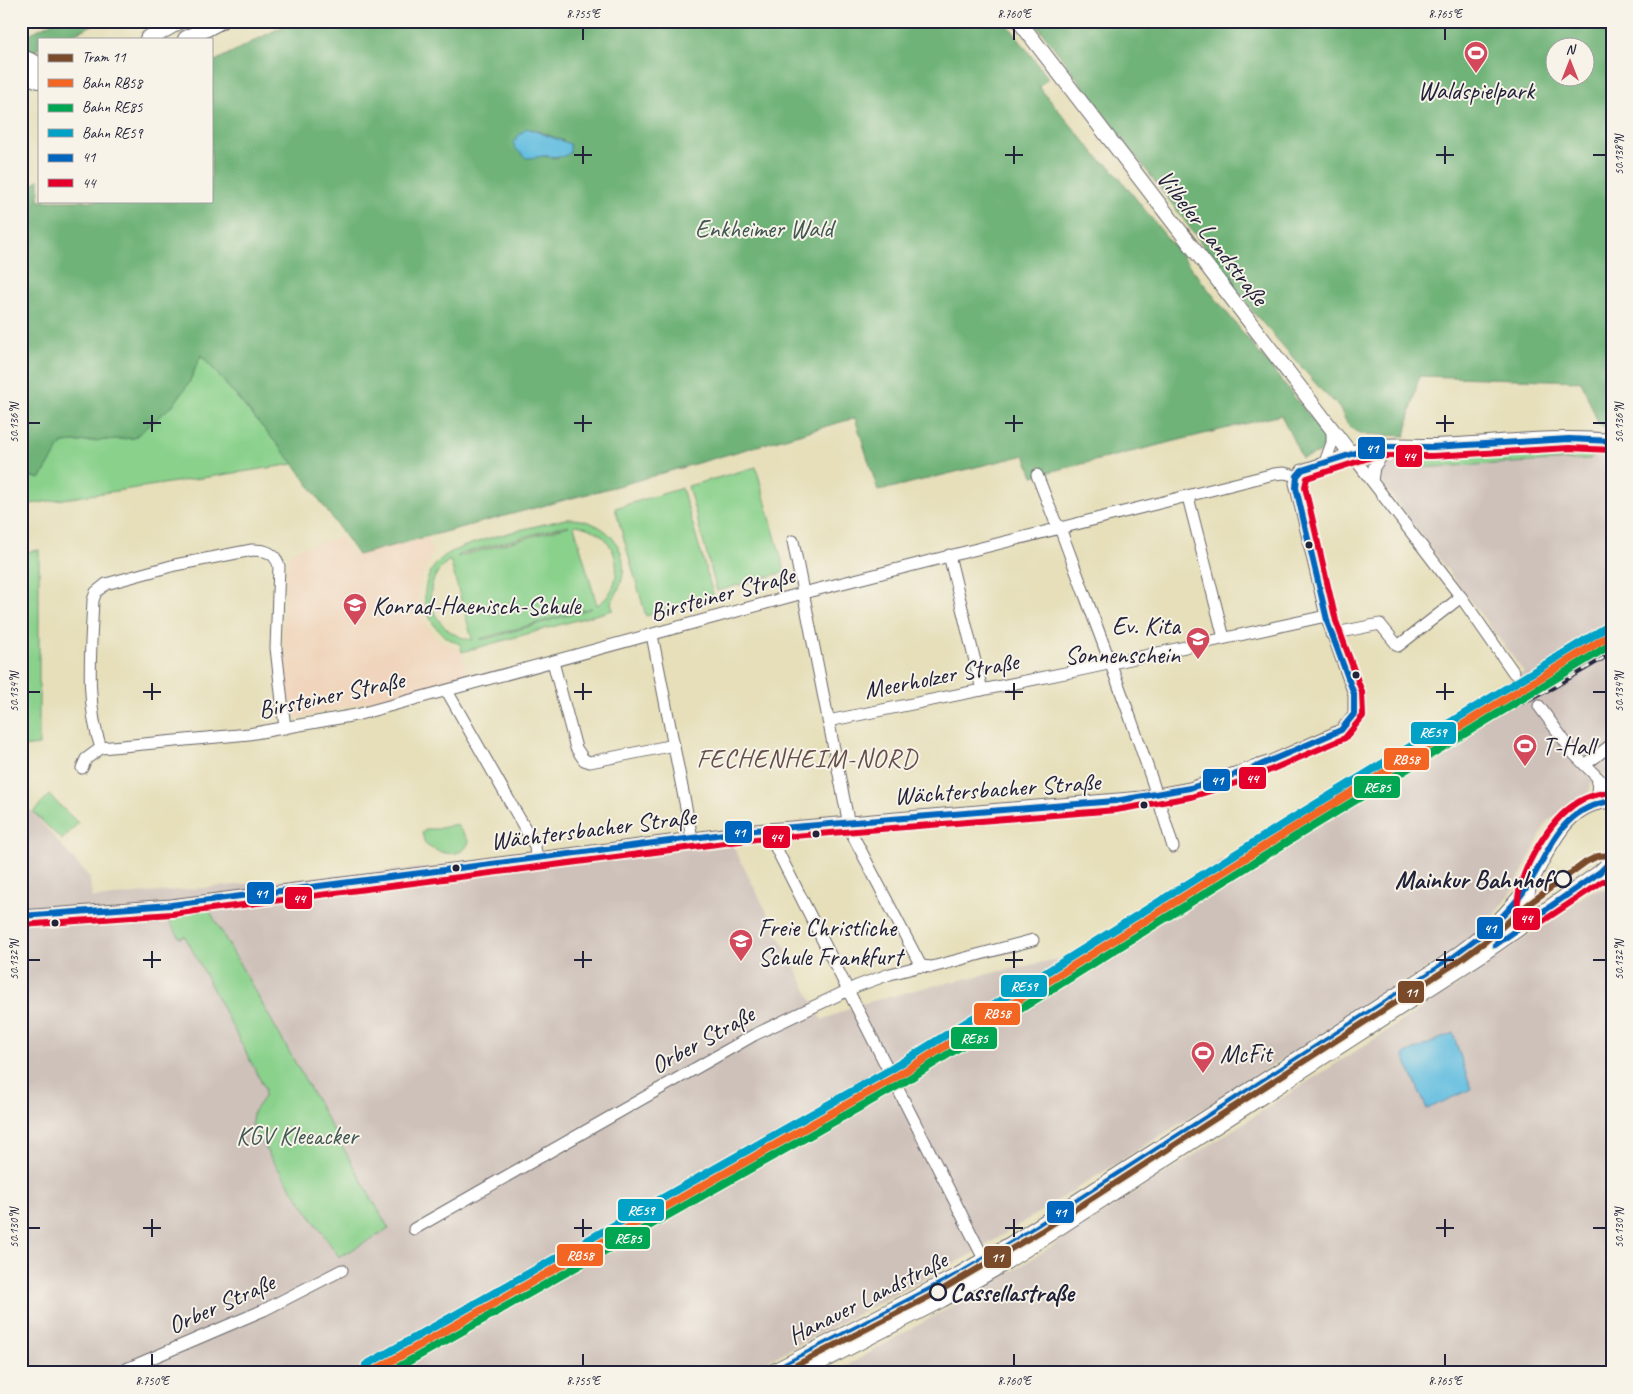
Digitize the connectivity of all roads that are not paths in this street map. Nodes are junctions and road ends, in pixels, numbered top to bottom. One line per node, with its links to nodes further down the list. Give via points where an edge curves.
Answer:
1 (178, 21): 4 (highway)
2 (220, 21): 5 (highway)
3 (1019, 21): 10 (main road, Vilbeler Landstraße)
4 (150, 38)
5 (188, 38)
6 (21, 57): 7 (highway)
7 (38, 65)
8 (21, 73): 9 (highway)
9 (38, 80)
10 (1332, 430): 12 (main road, via 1352,442); 13 (main road, Vilbeler Landstraße); 14 (street, via 1332,443)
11 (1612, 441): 12 (main road, via 1569,439)
12 (1378, 450): 13 (main road); 17 (street)
13 (1351, 454): 14 (street); 17 (street, Vilbeler Landstraße)
14 (1325, 462): 16 (street, via 1302,470)
15 (1037, 474): 19 (street)
16 (1297, 476): 18 (street, Birsteiner Straße, via 1274,474); 24 (street, via 1296,488)
17 (1372, 481): 23 (street, Vilbeler Landstraße)
18 (1188, 497): 19 (street, Birsteiner Straße); 27 (street)
19 (1060, 528): 21 (street, Birsteiner Straße); 29 (street)
20 (793, 542): 22 (street)
21 (949, 555): 22 (street, Birsteiner Straße); 31 (street)
22 (803, 593): 26 (street, Birsteiner Straße); 34 (street)
23 (1461, 597): 25 (street, via 1398,646 1380,624); 30 (street, Vilbeler Landstraße)
24 (1326, 616): 25 (street); 27 (street, Meerholzer Straße)
25 (1331, 634): 43 (street, Wächtersbacher Straße, via 1354,694 1356,707 1346,726 1302,748 1218,780)
26 (652, 635): 28 (street, Birsteiner Straße); 37 (street)
27 (1224, 638): 29 (street, Meerholzer Straße)
28 (553, 662): 32 (street, Birsteiner Straße); 37 (street, via 576,748 584,760 590,762)
29 (1110, 663): 31 (street, Meerholzer Straße); 43 (street)
30 (1514, 673)
31 (982, 690): 34 (street, Meerholzer Straße)
32 (447, 691): 35 (street, Birsteiner Straße, via 356,715); 50 (street, via 534,846)
33 (1539, 706): 39 (street)
34 (828, 721): 46 (street)
35 (285, 728): 38 (street, Birsteiner Straße); 38 (street, via 276,648 278,566 276,559 267,551 252,550 136,575 106,584 96,592 93,600 91,678 95,732)
36 (1612, 744): 39 (street)
37 (674, 745): 48 (street)
38 (101, 748): 40 (street, via 86,759)
39 (1585, 765): 41 (street)
40 (82, 768)
41 (1598, 778): 42 (street); 45 (street, via 1597,795)
42 (1612, 792)
43 (1157, 795): 46 (street, Wächtersbacher Straße); 49 (street)
44 (1612, 801): 45 (main road, Hanauer Landstraße)
45 (1589, 806): 53 (main road, Hanauer Landstraße, via 1558,831)
46 (848, 822): 47 (street, Wächtersbacher Straße); 57 (street)
47 (771, 829): 48 (street, Wächtersbacher Straße); 58 (street, via 776,848)
48 (692, 838): 50 (street, Wächtersbacher Straße)
49 (1173, 847)
50 (536, 857): 55 (street, Wächtersbacher Straße, via 155,907)
51 (1612, 860): 52 (main road, Hanauer Landstraße)
52 (1606, 872): 54 (main road, Hanauer Landstraße)
53 (1529, 885): 54 (main road, via 1528,910 1536,914); 60 (main road, Hanauer Landstraße, via 1487,933 1440,967)
54 (1546, 909): 61 (main road, Hanauer Landstraße, via 1472,961)
55 (21, 916)
56 (1033, 940): 57 (street, Orber Straße, via 932,967)
57 (921, 966): 58 (street, Orber Straße)
58 (849, 990): 59 (street, Orber Straße, via 742,1041); 60 (street)
59 (414, 1229)
60 (985, 1259): 61 (street, Hanauer Landstraße); 64 (main road, Hanauer Landstraße)
61 (1006, 1262): 65 (main road, Hanauer Landstraße, via 942,1300)
62 (342, 1270): 63 (street, Orber Straße, via 264,1310)
63 (117, 1373)
64 (770, 1373)
65 (800, 1373)

